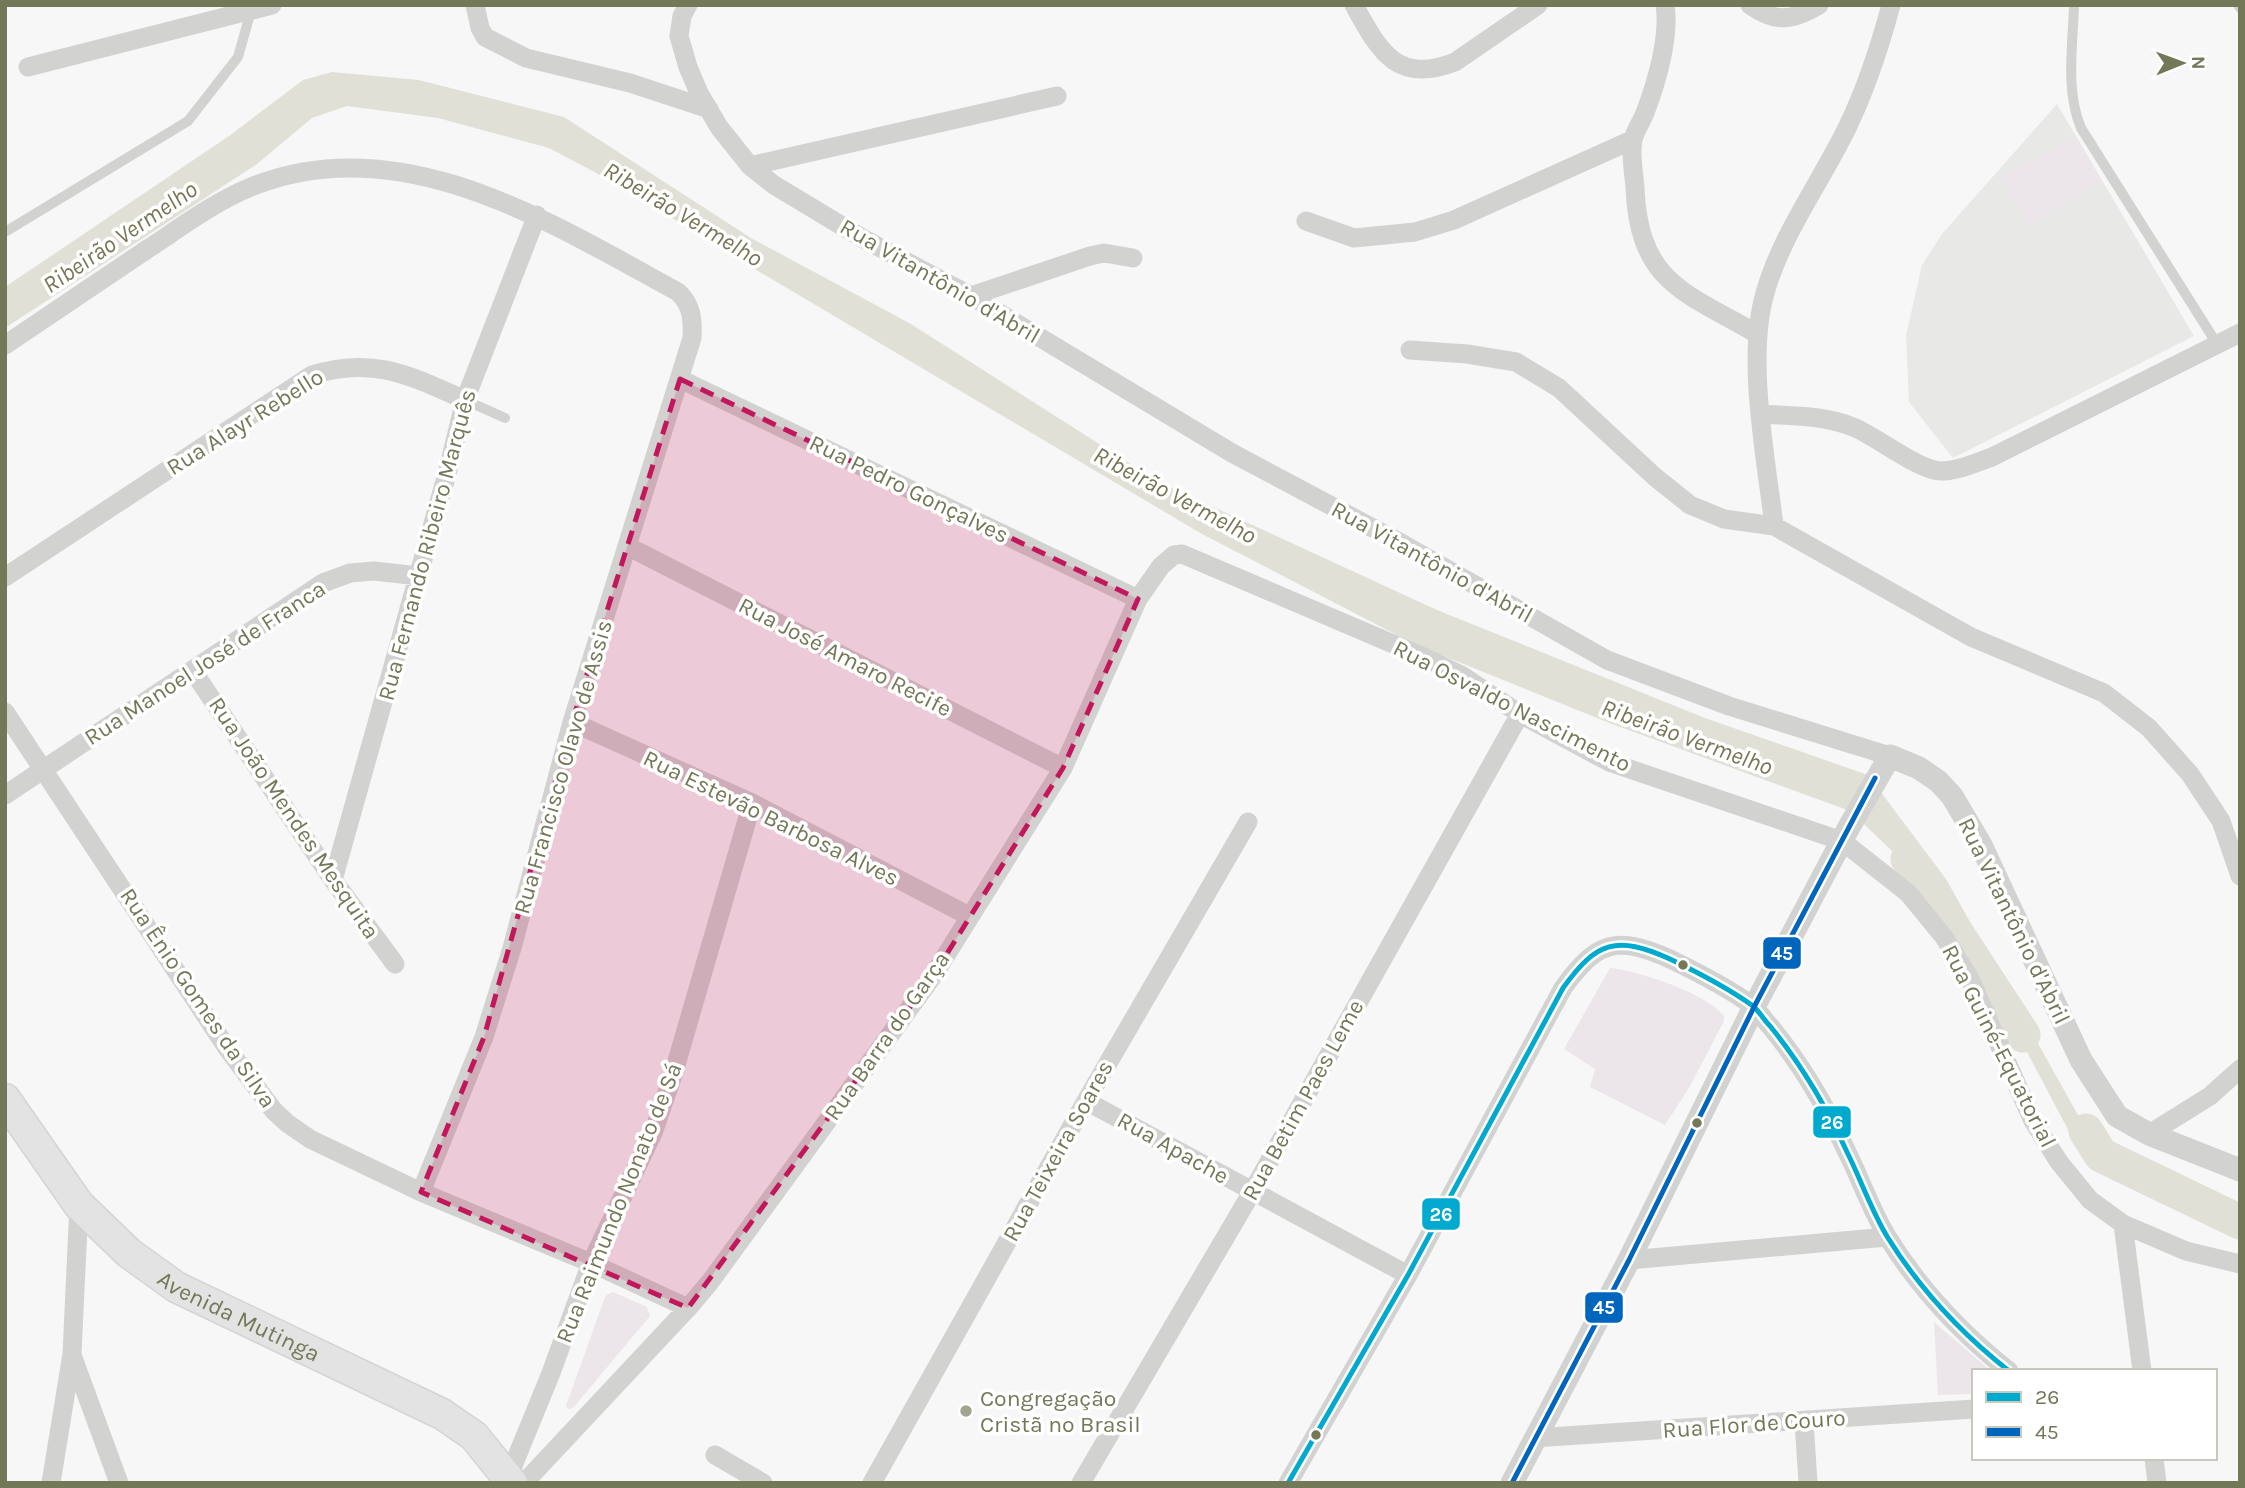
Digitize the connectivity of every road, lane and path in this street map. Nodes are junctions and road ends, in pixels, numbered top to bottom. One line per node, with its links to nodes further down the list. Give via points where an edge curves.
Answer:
1 (272, 5): 11 (street)
2 (475, 5): 14 (street, via 485,37 526,58 630,83)
3 (688, 5): 14 (street, Rua Vitantônio d'Abril, via 679,36)
4 (1354, 5): 5 (street, via 1389,59 1417,69 1455,62)
5 (1538, 5)
6 (1665, 5): 15 (street, via 1663,47 1646,111)
7 (1750, 5): 8 (street, via 1767,17 1788,18)
8 (1819, 5)
9 (1891, 5): 22 (street, via 1849,125 1773,267)
10 (2074, 5): 23 (lane, via 2072,96 2081,128)
11 (251, 10): 12 (street); 19 (lane, via 238,57 188,121)
12 (28, 68)
13 (1057, 96): 16 (street)
14 (709, 109): 16 (street, Rua Vitantônio d'Abril)
15 (1632, 140): 18 (street, via 1454,220 1415,232 1354,239); 22 (street, via 1635,204 1653,263 1672,284)
16 (750, 166): 21 (street, Rua Vitantônio d'Abril, via 862,238)
17 (537, 215): 24 (street, via 441,182 384,170 334,168 273,179 225,200); 26 (street, Rua Francisco Olavo de Assis, via 678,292 688,303 692,338); 27 (street, Rua Fernando Ribeiro Marquês)
18 (1306, 221)
19 (5, 232)
20 (1133, 258): 21 (street, via 1104,253 1090,256)
21 (971, 296): 40 (street, Rua Vitantônio d'Abril, via 1232,453 1607,660)
22 (1757, 334): 28 (street)
23 (2233, 340): 28 (street, via 1992,457 1950,470 1921,465 1852,426 1823,418)
24 (5, 345)
25 (1410, 350): 30 (street, via 1516,362 1559,388 1690,505 1724,519)
26 (680, 379): 31 (street, Rua Francisco Olavo de Assis); 35 (street, Rua Pedro Gonçalves)
27 (465, 400): 29 (lane, Rua Alayr Rebello); 33 (street, Rua Fernando Ribeiro Marquês); 34 (street, Rua Alayr Rebello, via 384,368 352,366 312,375)
28 (1761, 414): 30 (street)
29 (505, 418)
30 (1774, 526): 47 (street, via 1971,637 2104,693 2149,728 2190,774 2221,821)
31 (627, 546): 39 (street, Rua Francisco Olavo de Assis); 41 (street, Rua José Amaro Recife)
32 (1189, 556): 35 (street, Rua Barra do Garça, via 1174,555 1167,560); 38 (street, Rua Osvaldo Nascimento, via 1426,657)
33 (419, 576): 36 (street, Rua Manoel José de Franca, via 374,571 350,573 323,583); 48 (street, Rua Fernando Ribeiro Marquês)
34 (5, 577)
35 (1138, 599): 41 (street, Rua Barra do Garça)
36 (193, 671): 42 (street, Rua Manoel José de Franca); 48 (street, Rua João Mendes Mesquita)
37 (5, 712): 42 (street, Rua Ênio Gomes da Silva)
38 (1520, 714): 46 (street, Rua Osvaldo Nascimento, via 1609,762); 58 (street, Rua Betim Paes Leme)
39 (572, 722): 44 (street, Rua Estevão Barbosa Alves); 57 (street, Rua Francisco Olavo de Assis, via 484,1037)
40 (1884, 765): 46 (street); 55 (street, Rua Vitantônio d'Abril, via 1919,768 1952,796 1981,845 2081,1060 2117,1116)
41 (1063, 768): 49 (street, Rua Barra do Garça)
42 (44, 769): 43 (street, Rua Manoel José de Franca); 57 (street, Rua Ênio Gomes da Silva, via 274,1111 310,1139)
43 (5, 795)
44 (752, 803): 49 (street, Rua Estevão Barbosa Alves); 63 (street, Rua Raimundo Nonato de Sá, via 653,1133)
45 (1248, 822): 54 (street, Rua Teixeira Soares)
46 (1845, 834): 51 (street); 60 (street, Rua Guiné-Equatorial, via 1908,893 1944,937 1970,979 2033,1121 2090,1200)
47 (2240, 876)
48 (333, 880): 50 (street, Rua João Mendes Mesquita)
49 (969, 916): 66 (street, Rua Barra do Garça, via 925,986)
50 (395, 964)
51 (1754, 1007): 61 (street, via 1787,1048 1835,1126); 62 (street); 65 (street, via 1648,949 1608,946 1590,955 1563,988)
52 (2240, 1069): 55 (street, via 2210,1096)
53 (5, 1099): 59 (main road, Avenida Mutinga)
54 (1086, 1101): 58 (street, Rua Apache); 79 (street, Rua Teixeira Soares)
55 (2150, 1134): 56 (street, Rua Vitantônio d'Abril)
56 (2240, 1170)
57 (421, 1192): 63 (street, Rua Ênio Gomes da Silva)
58 (1252, 1192): 65 (street, Rua Apache); 80 (street, Rua Betim Paes Leme)
59 (79, 1205): 67 (street); 75 (main road, Avenida Mutinga, via 129,1253 176,1287 442,1415 474,1436)
60 (2123, 1224): 64 (street, Rua Guiné-Equatorial, via 2186,1251); 69 (street)
61 (1887, 1237): 62 (street); 68 (street, via 1936,1305)
62 (1629, 1260): 72 (street)
63 (591, 1264): 66 (street, Rua Ênio Gomes da Silva); 75 (street, Rua Raimundo Nonato de Sá)
64 (2240, 1264)
65 (1408, 1275): 81 (street)
66 (688, 1308): 75 (street, Rua Barra do Garça)
67 (72, 1354): 76 (street); 77 (street)
68 (2007, 1369)
69 (2142, 1369)
70 (1972, 1409): 71 (street, Rua Flor de Couro)
71 (1804, 1421): 72 (street, Rua Flor de Couro); 83 (street)
72 (1534, 1438): 82 (street)
73 (715, 1455): 78 (street)
74 (2154, 1460): 84 (street)
75 (514, 1481)
76 (51, 1483)
77 (119, 1483)
78 (763, 1483)
79 (872, 1483)
80 (1082, 1483)
81 (1288, 1483)
82 (1512, 1483)
83 (1808, 1483)
84 (2157, 1483)

